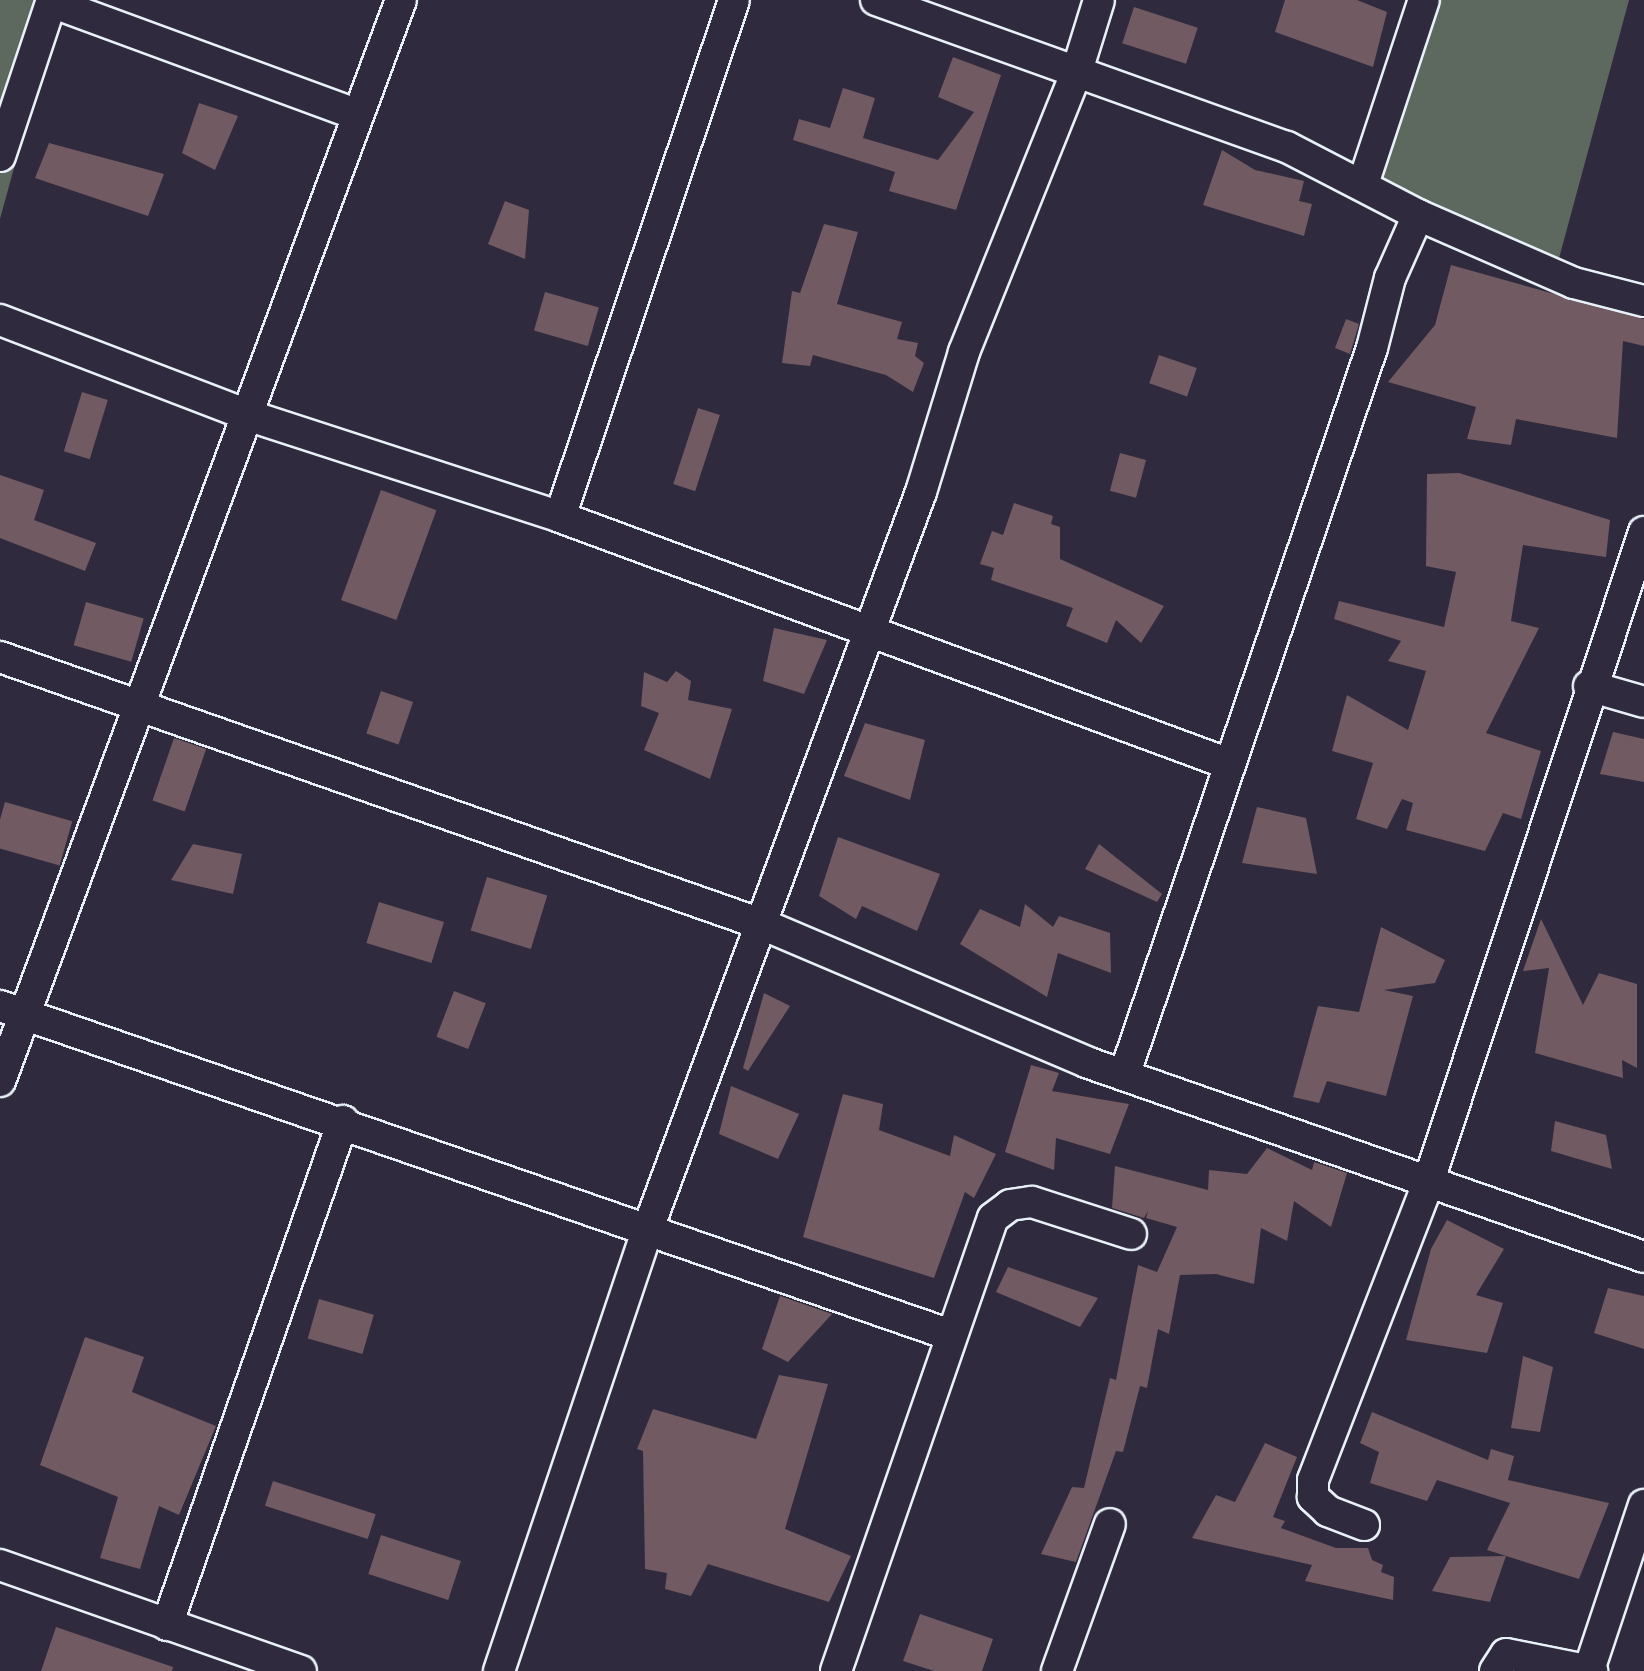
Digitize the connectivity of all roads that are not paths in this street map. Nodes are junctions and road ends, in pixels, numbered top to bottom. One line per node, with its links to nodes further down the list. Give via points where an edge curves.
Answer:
1 (401, 0): 8 (street)
2 (734, 0): 15 (street)
3 (876, 0): 7 (street)
4 (1099, 0): 7 (street)
5 (1424, 0): 10 (street)
6 (51, 1): 8 (street); 9 (street)
7 (1076, 74): 10 (street, via 1288,147); 17 (street, via 964,352 922,492)
8 (358, 115): 14 (street)
9 (0, 156)
10 (1363, 184): 11 (street)
11 (1418, 215): 12 (street, via 1574,283); 22 (street, via 1390,278)
12 (1644, 301)
13 (0, 320): 14 (street)
14 (246, 415): 15 (street); 21 (street)
15 (560, 516): 17 (street)
16 (1644, 532): 19 (street)
17 (868, 634): 22 (street); 23 (street)
18 (0, 658): 21 (street)
19 (1590, 686): 20 (street); 28 (street)
20 (1644, 702)
21 (138, 704): 23 (street); 24 (street)
22 (1230, 764): 25 (street)
23 (764, 925): 25 (street); 29 (street)
24 (11, 1011): 26 (street); 27 (street)
25 (1125, 1073): 28 (street)
26 (0, 1081)
27 (343, 1120): 29 (street); 37 (street)
28 (1428, 1183): 31 (street); 35 (street, via 1313,1480 1313,1497 1328,1511)
29 (649, 1226): 32 (street); 40 (street)
30 (1131, 1234): 32 (street, via 1032,1202 1010,1205 993,1218)
31 (1644, 1257)
32 (948, 1334): 41 (street)
33 (1644, 1504): 38 (street)
34 (1110, 1524): 42 (street)
35 (1364, 1525)
36 (0, 1566): 37 (street)
37 (167, 1625): 39 (street)
38 (1590, 1670): 43 (street, via 1506,1654)
39 (300, 1671)
40 (499, 1671)
41 (836, 1671)
42 (1057, 1671)
43 (1494, 1671)

